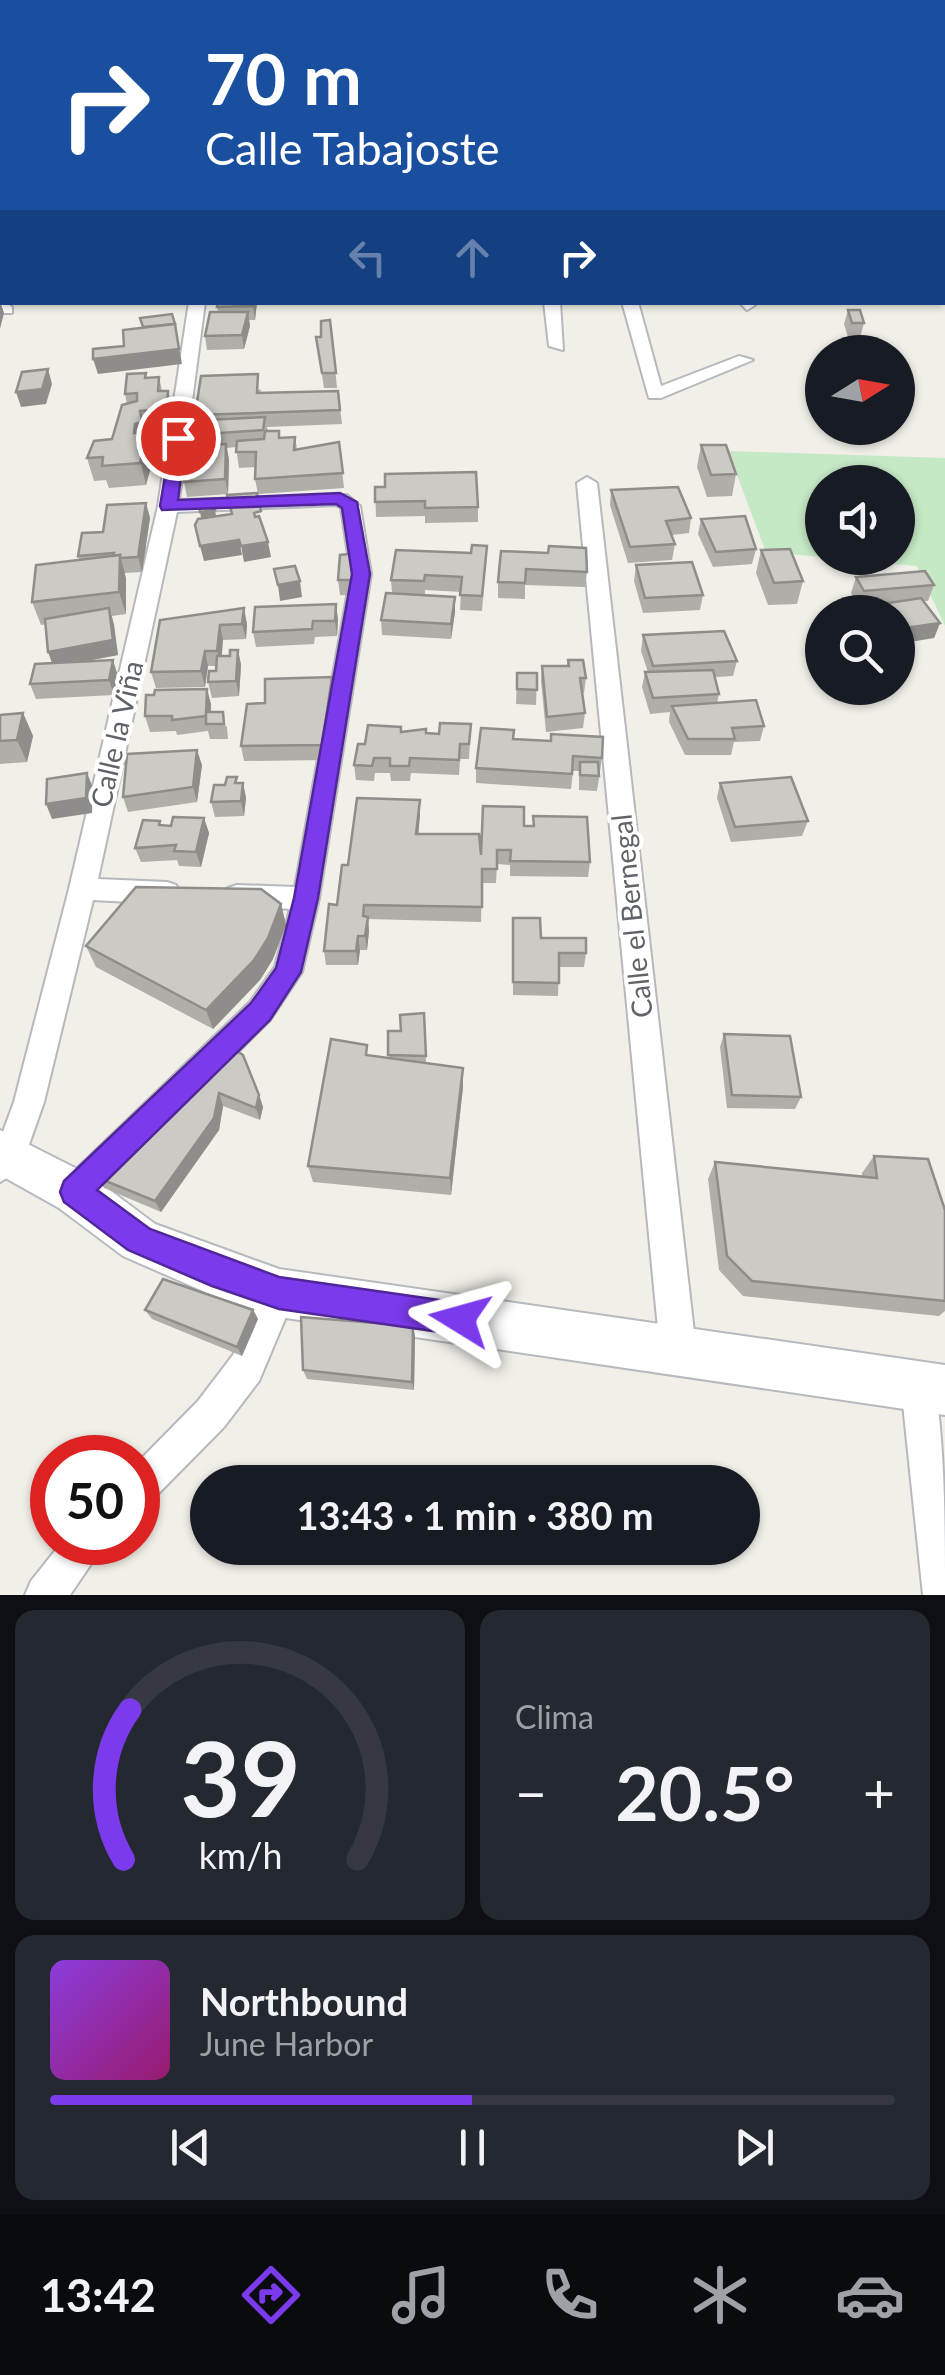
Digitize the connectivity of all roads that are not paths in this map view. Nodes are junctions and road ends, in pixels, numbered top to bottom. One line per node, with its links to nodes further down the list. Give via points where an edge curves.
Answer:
1 (197, 305): 7 (street, Calle la Viña)
2 (552, 305): 4 (street)
3 (631, 305): 5 (street, via 654,394)
4 (557, 346)
5 (745, 360)
6 (586, 483): 13 (street, Calle el Bernegal)
7 (168, 506): 8 (street, Calle la Viña); 9 (street, via 340,498 350,506 361,574)
8 (82, 889): 9 (street); 10 (street, Calle la Viña, via 29,1102)
9 (306, 898): 11 (street, via 288,972 260,1011)
10 (3, 1159): 11 (main road)
11 (75, 1192): 12 (main road, via 139,1240)
12 (279, 1293): 13 (main road); 15 (street, via 246,1368)
13 (678, 1350): 14 (main road)
14 (932, 1387): 18 (street)
15 (160, 1465)
16 (69, 1565): 17 (street)
17 (45, 1595)
18 (943, 1595)

